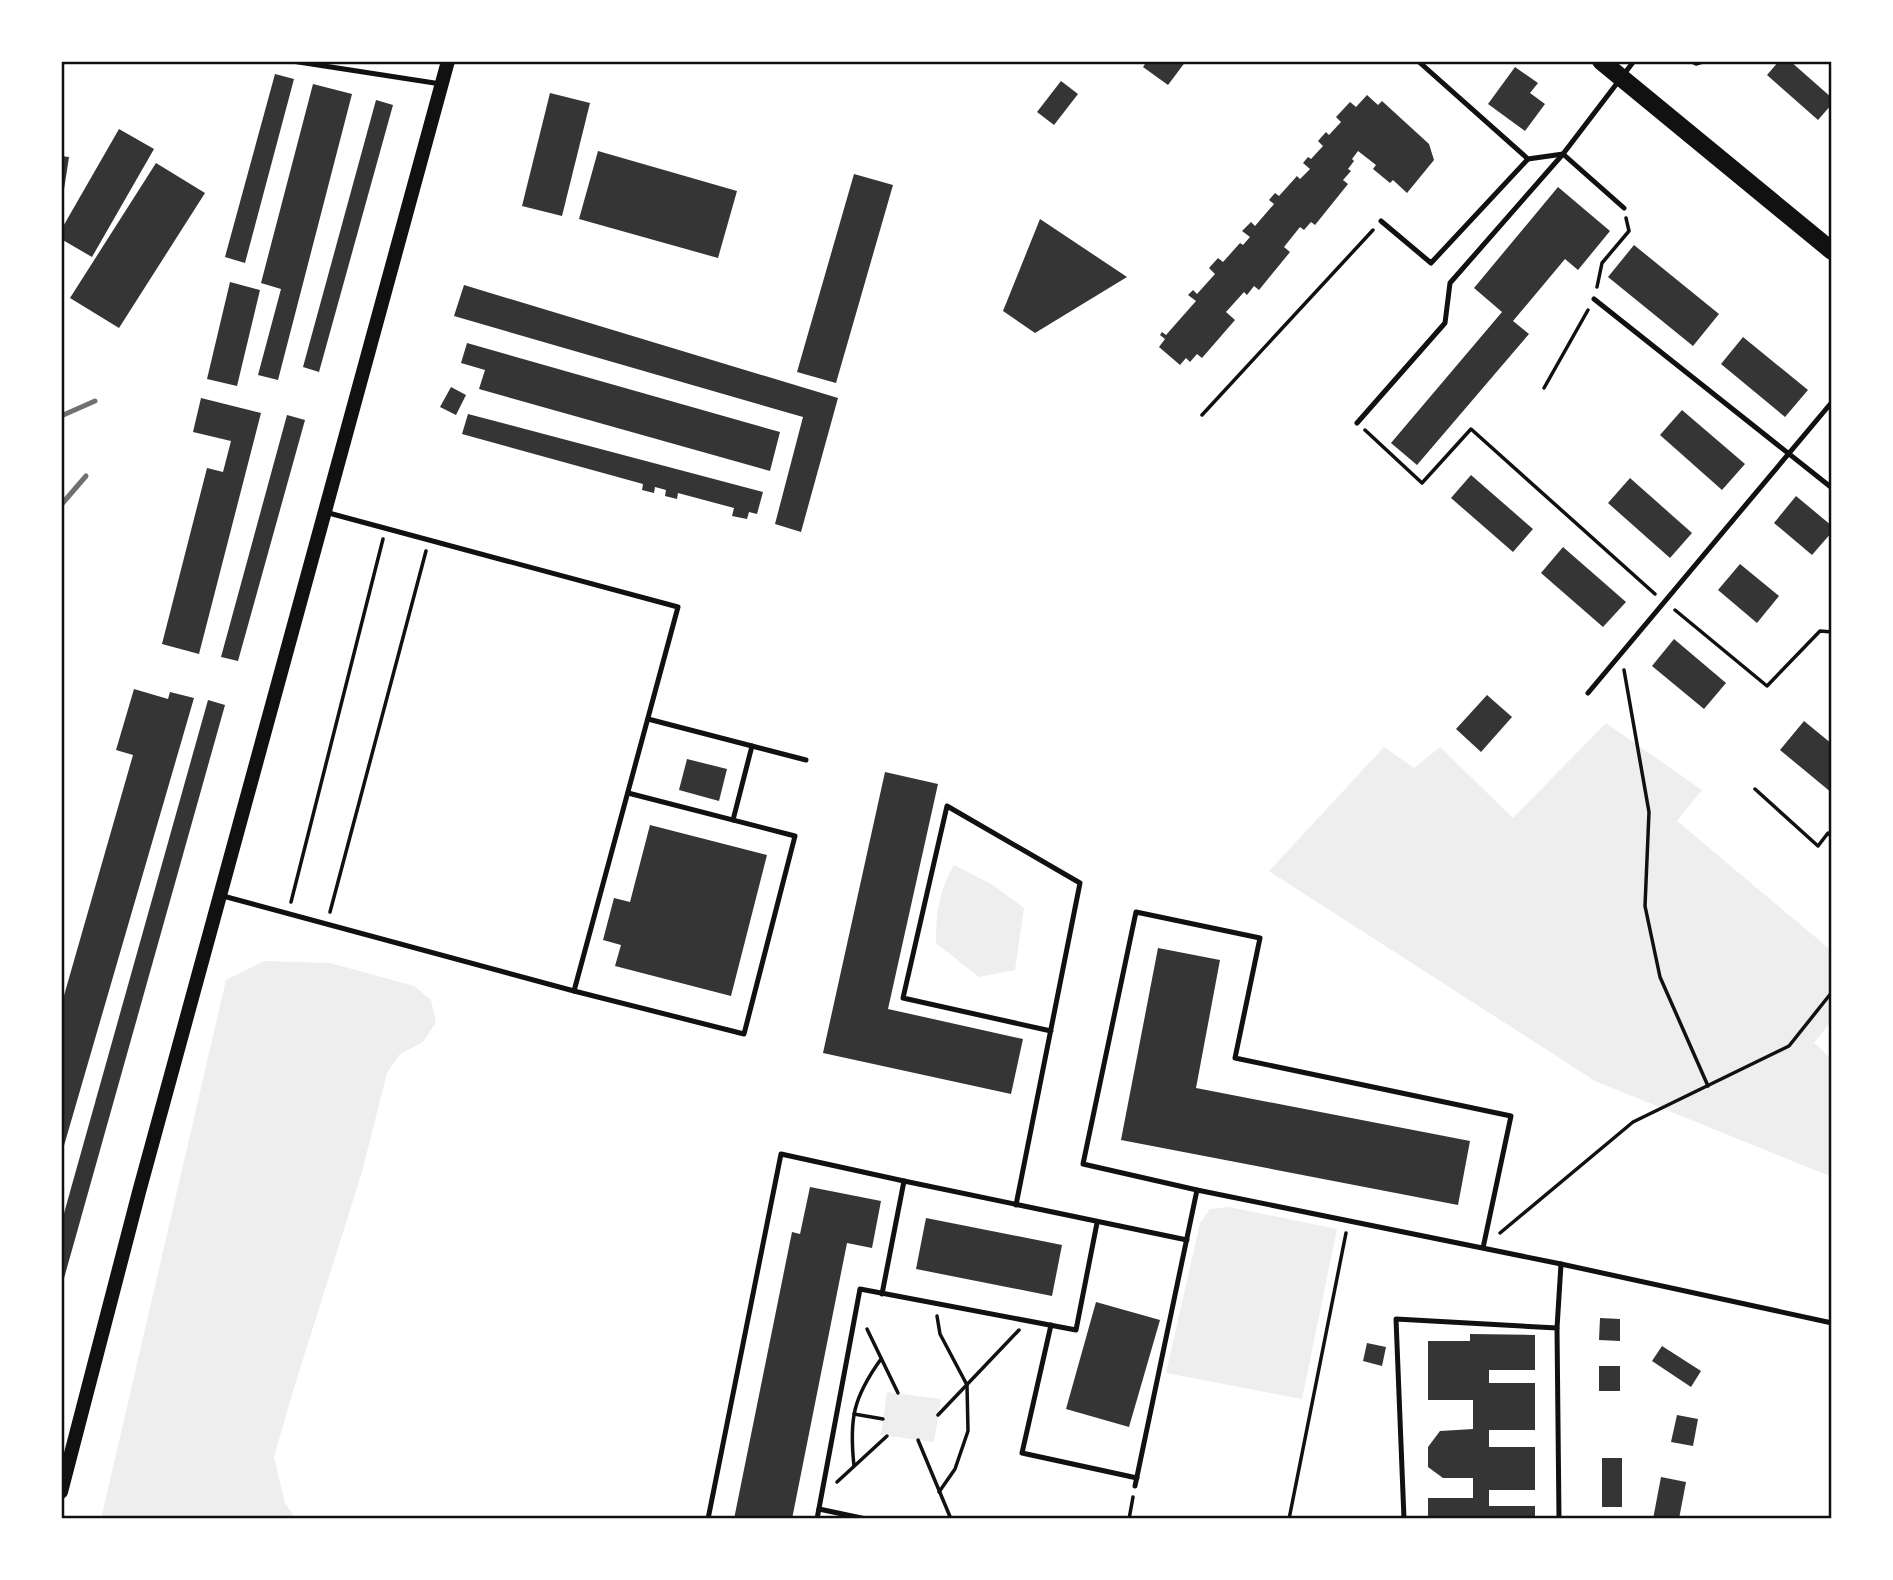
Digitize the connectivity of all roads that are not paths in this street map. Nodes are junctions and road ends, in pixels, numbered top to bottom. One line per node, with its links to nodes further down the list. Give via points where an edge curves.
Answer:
1 (292, 61): 7 (lane)
2 (447, 61): 7 (main road)
3 (1418, 61): 9 (lane)
4 (1601, 61): 6 (main road)
5 (1634, 61): 6 (lane)
6 (1622, 78): 8 (lane); 12 (main road)
7 (442, 84): 18 (main road)
8 (1563, 154): 9 (lane); 10 (lane); 15 (lane, via 1450,283 1444,323)
9 (1528, 159): 11 (lane, via 1431,263)
10 (1624, 208)
11 (1381, 221)
12 (1832, 251)
13 (1594, 299): 16 (lane)
14 (1832, 402): 16 (lane)
15 (1357, 422)
16 (1789, 454): 17 (lane); 19 (lane)
17 (1832, 488)
18 (325, 512): 20 (lane, via 678,607); 25 (main road)
19 (1588, 693)
20 (648, 719): 21 (lane); 23 (lane)
21 (752, 746): 22 (lane); 24 (lane)
22 (806, 760)
23 (628, 793): 24 (lane); 26 (lane)
24 (733, 820): 26 (lane, via 795,835 744,1034)
25 (220, 895): 26 (lane); 41 (main road)
26 (574, 991)
27 (1051, 1031): 27 (lane, via 1080,883 947,806 903,998); 30 (lane)
28 (904, 1181): 30 (lane); 35 (lane); 43 (lane, via 781,1154)
29 (1197, 1190): 32 (lane); 33 (lane); 33 (lane, via 1083,1164 1136,912 1260,938 1235,1058 1511,1116)
30 (1016, 1205): 31 (lane)
31 (1097, 1223): 32 (lane); 37 (lane, via 1076,1330)
32 (1187, 1240): 39 (lane)
33 (1483, 1248): 34 (lane)
34 (1561, 1264): 36 (lane); 38 (lane)
35 (882, 1294): 37 (lane); 42 (lane, via 860,1289)
36 (1832, 1323)
37 (1051, 1325): 39 (lane, via 1021,1453)
38 (1558, 1328): 46 (lane, via 1396,1319); 47 (lane)
39 (1137, 1478): 40 (lane)
40 (1135, 1486)
41 (61, 1492)
42 (819, 1509): 44 (lane); 45 (lane)
43 (708, 1519)
44 (817, 1519)
45 (866, 1519)
46 (1404, 1519)
47 (1559, 1519)

